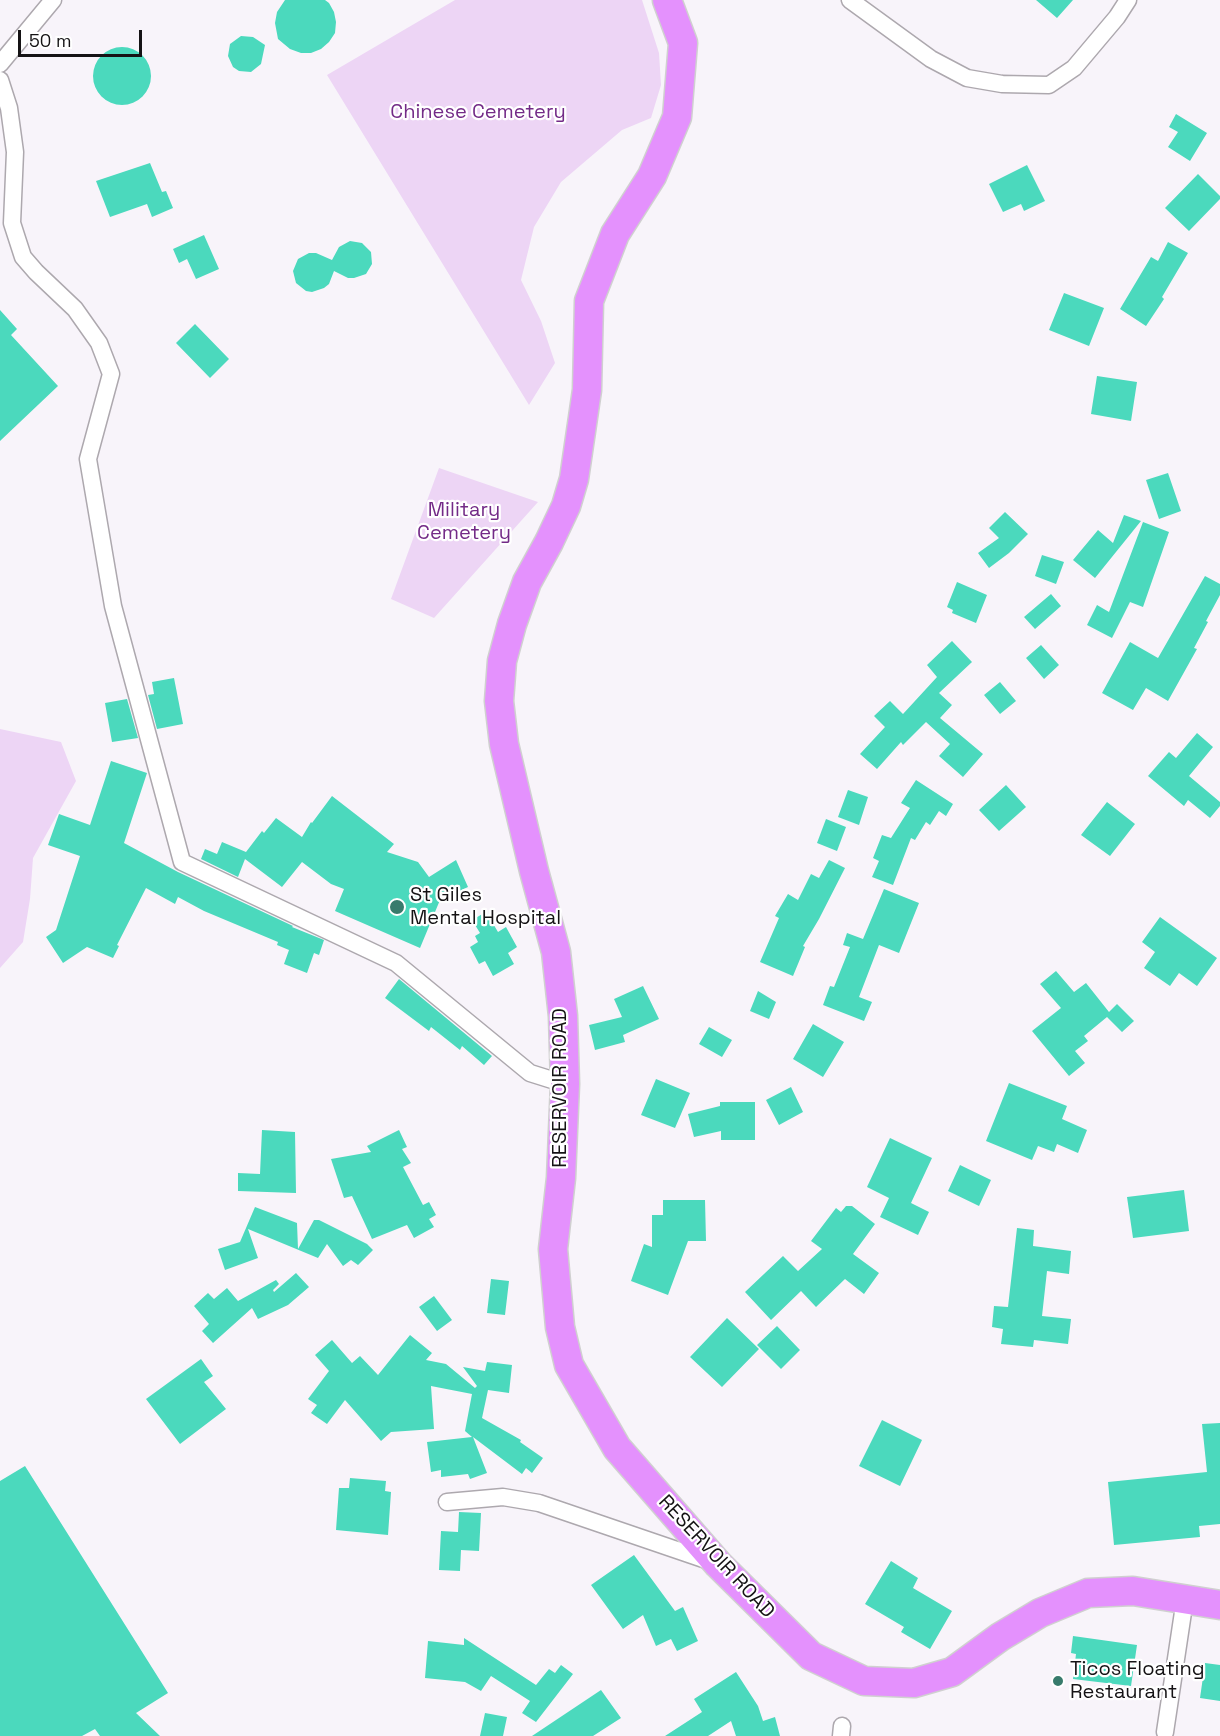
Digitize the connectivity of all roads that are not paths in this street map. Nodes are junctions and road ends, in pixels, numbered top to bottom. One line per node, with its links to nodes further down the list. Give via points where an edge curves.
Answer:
1 (53, 0): 5 (street)
2 (668, 0): 7 (highway, RESERVOIR ROAD, via 683,43 677,117 652,176 615,234 589,301 586,390 574,479 566,506 527,582 502,661 499,700 504,744 556,952)
3 (850, 0): 4 (street, via 931,59 967,78 1002,84 1049,85 1074,69)
4 (1128, 0)
5 (0, 64)
6 (0, 80): 7 (street, via 9,108 15,152 12,223 23,257 75,309 99,343 111,374 88,459 113,606 182,862 396,963 530,1073)
7 (566, 1084): 9 (highway, RESERVOIR ROAD, via 553,1249 560,1328 569,1365 617,1448)
8 (447, 1502): 9 (street, via 503,1497 539,1503)
9 (718, 1564): 10 (highway, RESERVOIR ROAD, via 811,1656 864,1681 914,1683 952,1672 1040,1613 1088,1593 1133,1590)
10 (1185, 1599): 11 (highway, RESERVOIR ROAD); 12 (street)
11 (1220, 1605)
12 (1165, 1731)

